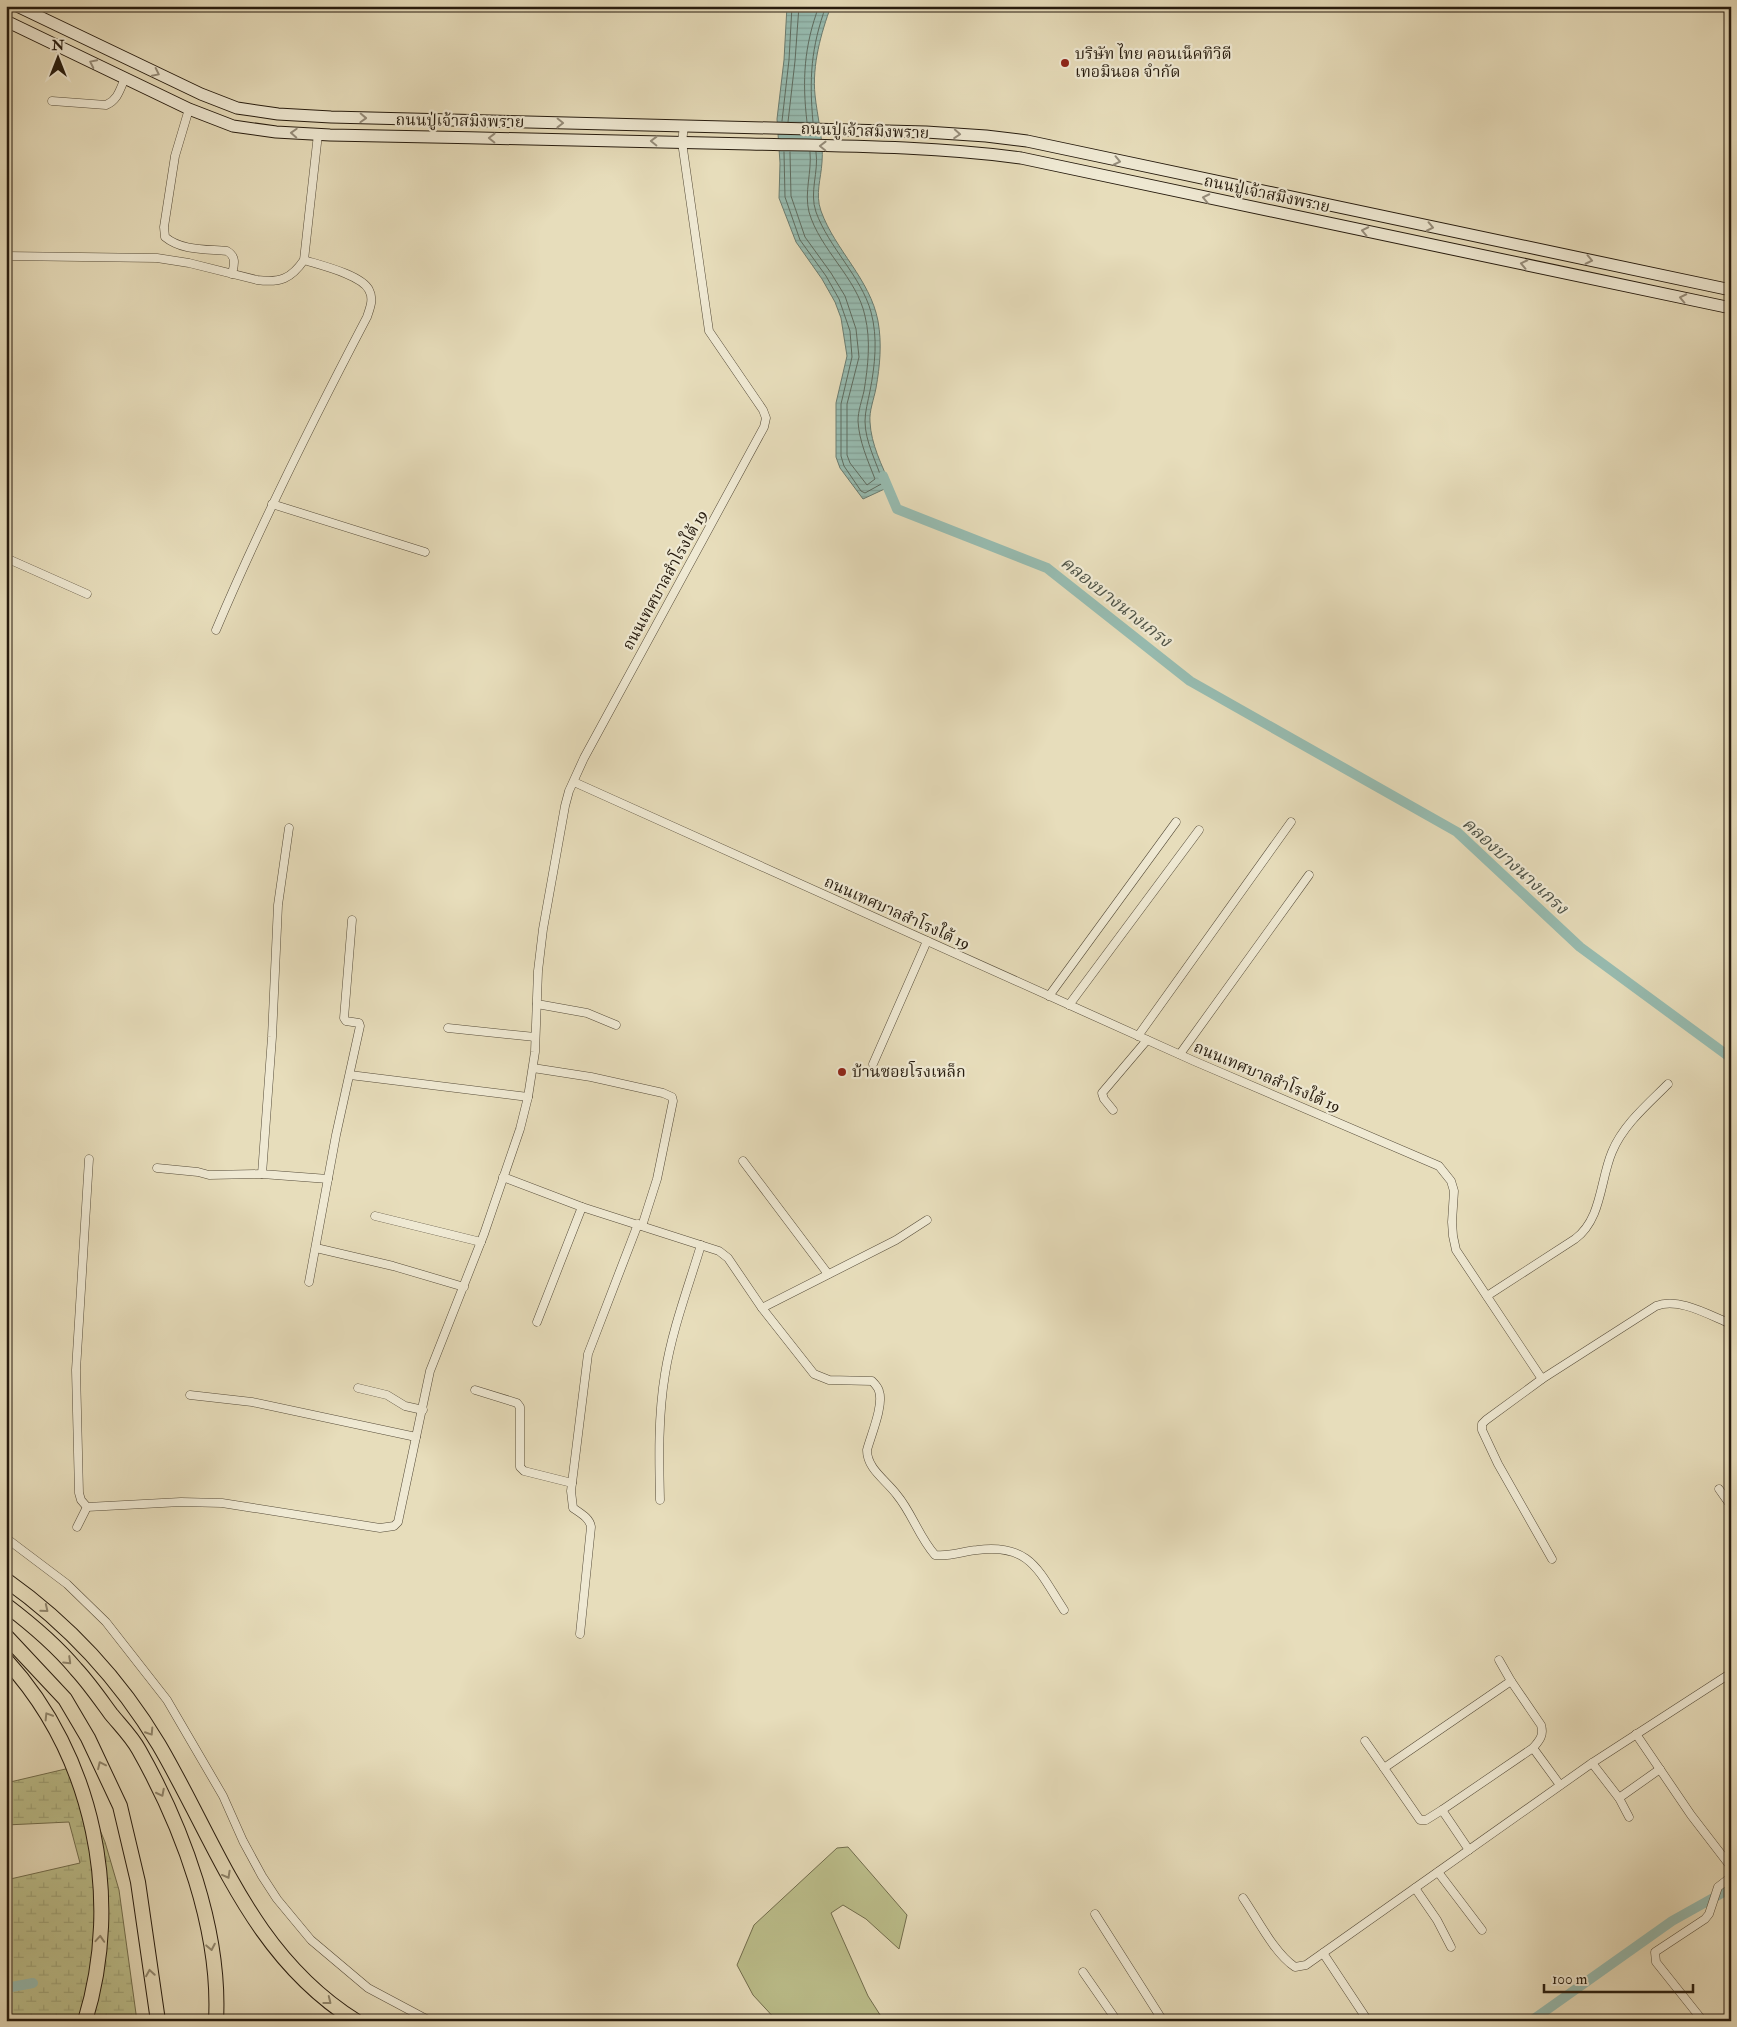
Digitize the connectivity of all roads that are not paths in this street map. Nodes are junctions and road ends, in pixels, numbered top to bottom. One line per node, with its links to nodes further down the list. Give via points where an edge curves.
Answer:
1 (17, 6): 6 (main road, ถนนปู่เจ้าสมิงพราย, one-way to 6, via 201,94 238,108 331,117)
2 (6, 21): 3 (main road, ถนนปู่เจ้าสมิงพราย, one-way to 2)
3 (125, 78): 4 (street, via 118,95 106,105); 5 (main road, ถนนปู่เจ้าสมิงพราย)
4 (52, 101)
5 (190, 109): 7 (main road, ถนนปู่เจ้าสมิงพราย, one-way to 5, via 233,126); 11 (street, via 175,156 165,237 187,248 232,254 235,260)
6 (684, 126): 8 (street); 12 (main road, ถนนปู่เจ้าสมิงพราย, one-way to 12, via 873,130 1027,141)
7 (318, 134): 8 (main road, ถนนปู่เจ้าสมิงพราย, one-way to 7); 10 (street)
8 (682, 142): 13 (main road, ถนนปู่เจ้าสมิงพราย, one-way to 8, via 1021,158 872,147); 19 (street, ถนนเทศบาลสำโรงใต้ 19, via 709,331 766,418)
9 (6, 256): 11 (street, via 157,258)
10 (304, 260): 11 (street, via 296,272 268,282); 14 (street, via 363,283 369,288 371,305)
11 (232, 274)
12 (1731, 290)
13 (1731, 308)
14 (272, 504): 15 (street); 18 (street)
15 (425, 552)
16 (6, 558): 17 (street)
17 (87, 594)
18 (216, 630)
19 (574, 782): 26 (street, ถนนเทศบาลสำโรงใต้ 19); 28 (street, via 566,802 542,929)
20 (1176, 822): 27 (street)
21 (1291, 822): 32 (street)
22 (289, 828): 45 (street, via 278,905)
23 (1199, 830): 29 (street)
24 (1309, 875): 35 (street)
25 (352, 920): 38 (street, via 344,1014 346,1021 357,1022 360,1026)
26 (927, 941): 27 (street, ถนนเทศบาลสำโรงใต้ 19); 36 (street)
27 (1049, 996): 29 (street, ถนนเทศบาลสำโรงใต้ 19)
28 (537, 1004): 30 (street, via 587,1013); 33 (street)
29 (1069, 1005): 32 (street, ถนนเทศบาลสำโรงใต้ 19)
30 (616, 1025)
31 (448, 1028): 33 (street)
32 (1138, 1036): 34 (street, ถนนเทศบาลสำโรงใต้ 19)
33 (536, 1037): 37 (street)
34 (1147, 1040): 35 (street, ถนนเทศบาลสำโรงใต้ 19); 41 (street, via 1102,1093)
35 (1180, 1054): 58 (street, ถนนเทศบาลสำโรงใต้ 19, via 1439,1166 1451,1181 1454,1191 1452,1222 1456,1250)
36 (873, 1064)
37 (532, 1068): 40 (street); 51 (street, via 591,1077 672,1097 657,1179)
38 (350, 1075): 40 (street); 47 (street)
39 (1668, 1084): 58 (street, via 1623,1130 1612,1152 1586,1228 1575,1239)
40 (528, 1097): 46 (street)
41 (1113, 1110)
42 (89, 1159): 71 (street, via 76,1370 79,1493)
43 (743, 1161): 55 (street)
44 (157, 1168): 45 (street, via 209,1174)
45 (262, 1174): 47 (street)
46 (503, 1177): 48 (street); 52 (street)
47 (328, 1179): 54 (street)
48 (582, 1207): 51 (street); 60 (street)
49 (375, 1216): 52 (street)
50 (927, 1220): 55 (street, via 896,1240)
51 (640, 1225): 53 (street); 68 (street, via 588,1354)
52 (481, 1242): 57 (street)
53 (701, 1245): 59 (street, via 724,1254); 70 (street, via 664,1375 659,1450)
54 (316, 1248): 56 (street); 57 (street)
55 (828, 1274): 59 (street)
56 (309, 1282)
57 (464, 1287): 66 (street, via 430,1371)
58 (1487, 1296): 62 (street, ถนนเทศบาลสำโรงใต้ 19)
59 (762, 1308): 78 (street, via 814,1374 829,1380 872,1381 877,1387 880,1405 867,1457 878,1475 897,1494 935,1555 979,1549 1016,1552 1029,1560)
60 (537, 1322)
61 (1731, 1324): 62 (street, via 1689,1307 1664,1303)
62 (1542, 1379): 75 (street, via 1486,1420 1482,1430)
63 (358, 1388): 66 (street, via 387,1394 405,1406)
64 (474, 1390): 68 (street, via 517,1403 520,1407 520,1467 524,1471)
65 (190, 1394): 67 (street, via 252,1402)
66 (423, 1410): 67 (street)
67 (416, 1437): 71 (street, via 398,1522 394,1526 380,1528 222,1503)
68 (572, 1483): 79 (street, via 571,1504 591,1522)
69 (1719, 1489): 72 (street)
70 (660, 1500)
71 (87, 1506): 73 (street)
72 (1731, 1506)
73 (78, 1528)
74 (6, 1538): 110 (street, via 68,1584 106,1622 166,1700 223,1796 262,1876 311,1940 368,1988)
75 (1552, 1559)
76 (6, 1580): 109 (highway, one-way to 109, via 53,1616 112,1678 158,1744 226,1875 262,1931 305,1982)
77 (6, 1605): 108 (highway, one-way to 108, via 26,1620 81,1675 138,1748 171,1812 205,1916 213,1958)
78 (1064, 1610)
79 (580, 1634)
80 (6, 1636): 107 (highway, one-way to 80, via 138,1882 120,1806 88,1738 65,1699)
81 (6, 1660): 106 (highway, one-way to 81, via 96,1975 100,1937 95,1840 87,1806 65,1747 40,1704)
82 (1499, 1660): 84 (street)
83 (1731, 1673): 85 (street)
84 (1511, 1681): 87 (street, via 1543,1731); 89 (street)
85 (1636, 1734): 88 (street); 90 (street)
86 (1365, 1741): 89 (street)
87 (1533, 1748): 91 (street); 93 (street)
88 (1592, 1763): 91 (street); 92 (street)
89 (1384, 1768): 93 (street, via 1420,1820)
90 (1660, 1769): 92 (street); 96 (street)
91 (1560, 1785): 95 (street)
92 (1619, 1798): 94 (street)
93 (1442, 1810): 95 (street)
94 (1629, 1817)
95 (1469, 1850): 97 (street)
96 (1731, 1867)
97 (1438, 1872): 99 (street); 102 (street)
98 (1731, 1877): 114 (street, via 1718,1887 1705,1919 1655,1952 1656,1962)
99 (1415, 1888): 103 (street); 104 (street)
100 (1243, 1898): 104 (street, via 1289,1963 1306,1965)
101 (1094, 1914): 112 (street)
102 (1482, 1930)
103 (1451, 1947)
104 (1323, 1953): 113 (street)
105 (1083, 1972): 111 (street)
106 (85, 2021)
107 (158, 2021)
108 (216, 2021)
109 (356, 2021)
110 (430, 2021)
111 (1117, 2021)
112 (1163, 2021)
113 (1368, 2021)
114 (1703, 2021)

